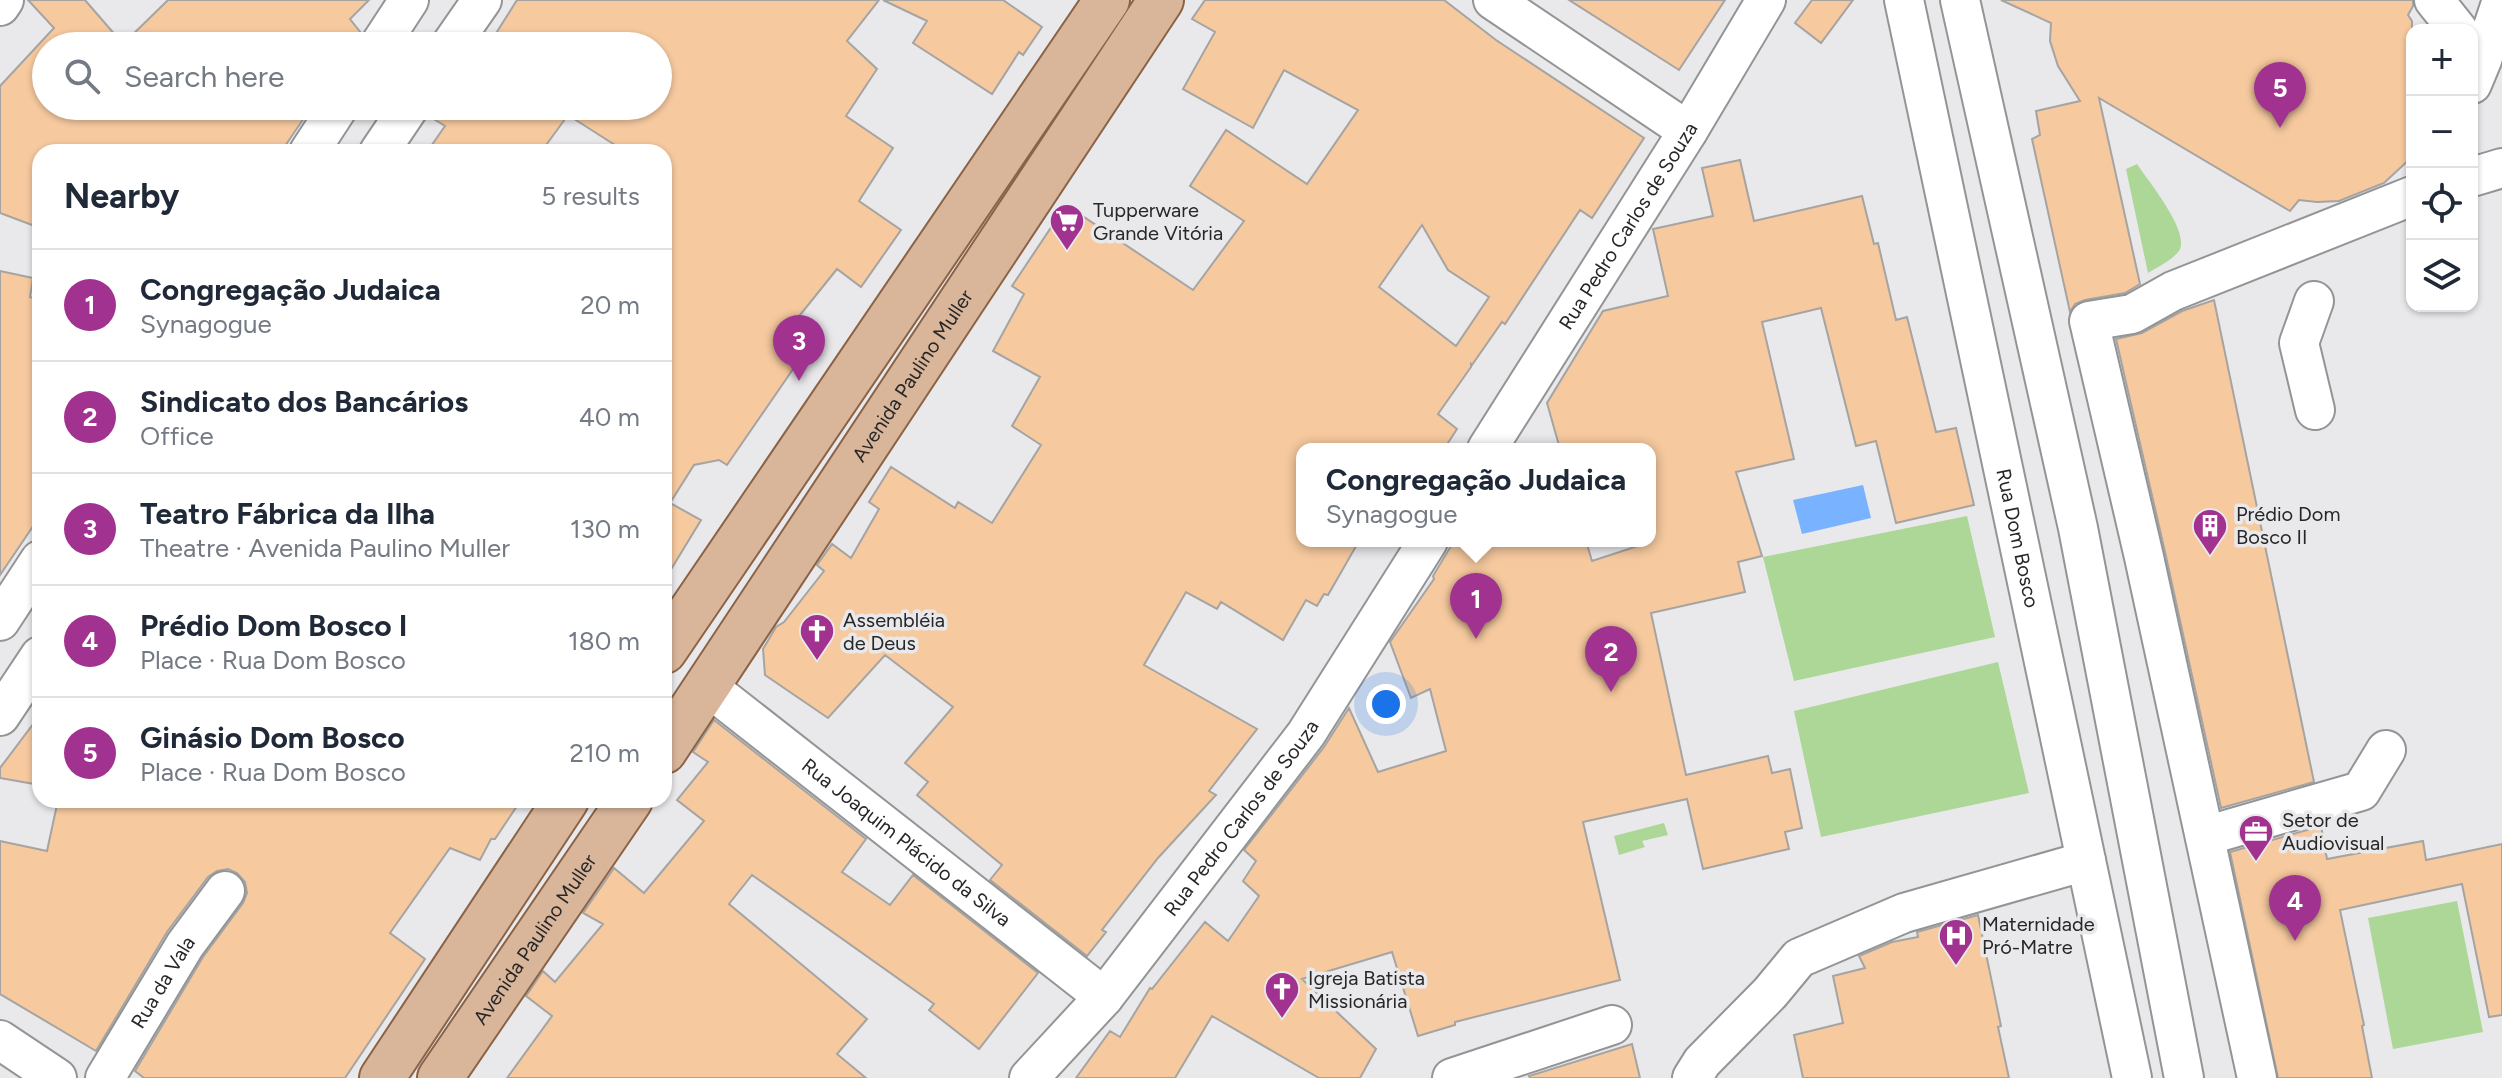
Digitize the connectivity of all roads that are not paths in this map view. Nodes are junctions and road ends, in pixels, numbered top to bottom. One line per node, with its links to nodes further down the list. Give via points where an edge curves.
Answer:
1 (4, 0): 12 (street)
2 (409, 0): 14 (street)
3 (482, 0): 15 (street)
4 (1107, 0): 31 (main road)
5 (1161, 0): 33 (main road, Avenida Paulino Muller)
6 (1493, 0): 19 (street)
7 (1766, 0): 19 (street, Rua Pedro Carlos de Souza)
8 (1904, 0): 42 (street, Rua Dom Bosco)
9 (1960, 0): 57 (street, via 2078,528)
10 (2434, 0): 13 (street)
11 (2502, 1): 16 (street)
12 (0, 6)
13 (2453, 24)
14 (388, 32)
15 (460, 32)
16 (2478, 57)
17 (330, 120): 20 (street)
18 (401, 120): 21 (street)
19 (1688, 131): 27 (street, Rua Pedro Carlos de Souza)
20 (314, 144)
21 (384, 144)
22 (2502, 168): 23 (street)
23 (2478, 175)
24 (2406, 198): 40 (street, via 2173,291 2132,314 2089,321)
25 (2314, 301): 26 (street, via 2299,343)
26 (2315, 410)
27 (1491, 443)
28 (1424, 547): 46 (street, Rua Pedro Carlos de Souza, via 1306,734)
29 (32, 572): 30 (street)
30 (0, 621)
31 (672, 639)
32 (32, 668): 34 (street)
33 (708, 687): 35 (main road, Avenida Paulino Muller); 46 (street, Rua Joaquim Plácido da Silva)
34 (0, 716)
35 (672, 739)
36 (2386, 750): 40 (street, via 2361,791)
37 (561, 808): 44 (main road)
38 (563, 808): 41 (main road)
39 (625, 808): 41 (main road, Avenida Paulino Muller)
40 (2205, 836): 58 (street)
41 (595, 852): 45 (main road, Avenida Paulino Muller)
42 (2086, 861): 55 (street, via 1904,913 1799,958); 56 (street, Rua Dom Bosco)
43 (225, 891): 50 (street, Rua da Vala, via 185,945)
44 (467, 948): 45 (main road); 51 (main road)
45 (509, 977): 52 (main road, Avenida Paulino Muller)
46 (1104, 997): 53 (street, Rua Pedro Carlos de Souza)
47 (1612, 1025): 54 (street)
48 (0, 1040): 49 (street)
49 (57, 1078)
50 (105, 1078)
51 (382, 1078)
52 (440, 1078)
53 (1029, 1078)
54 (1452, 1078)
55 (1692, 1078)
56 (2132, 1078)
57 (2184, 1078)
58 (2257, 1078)

